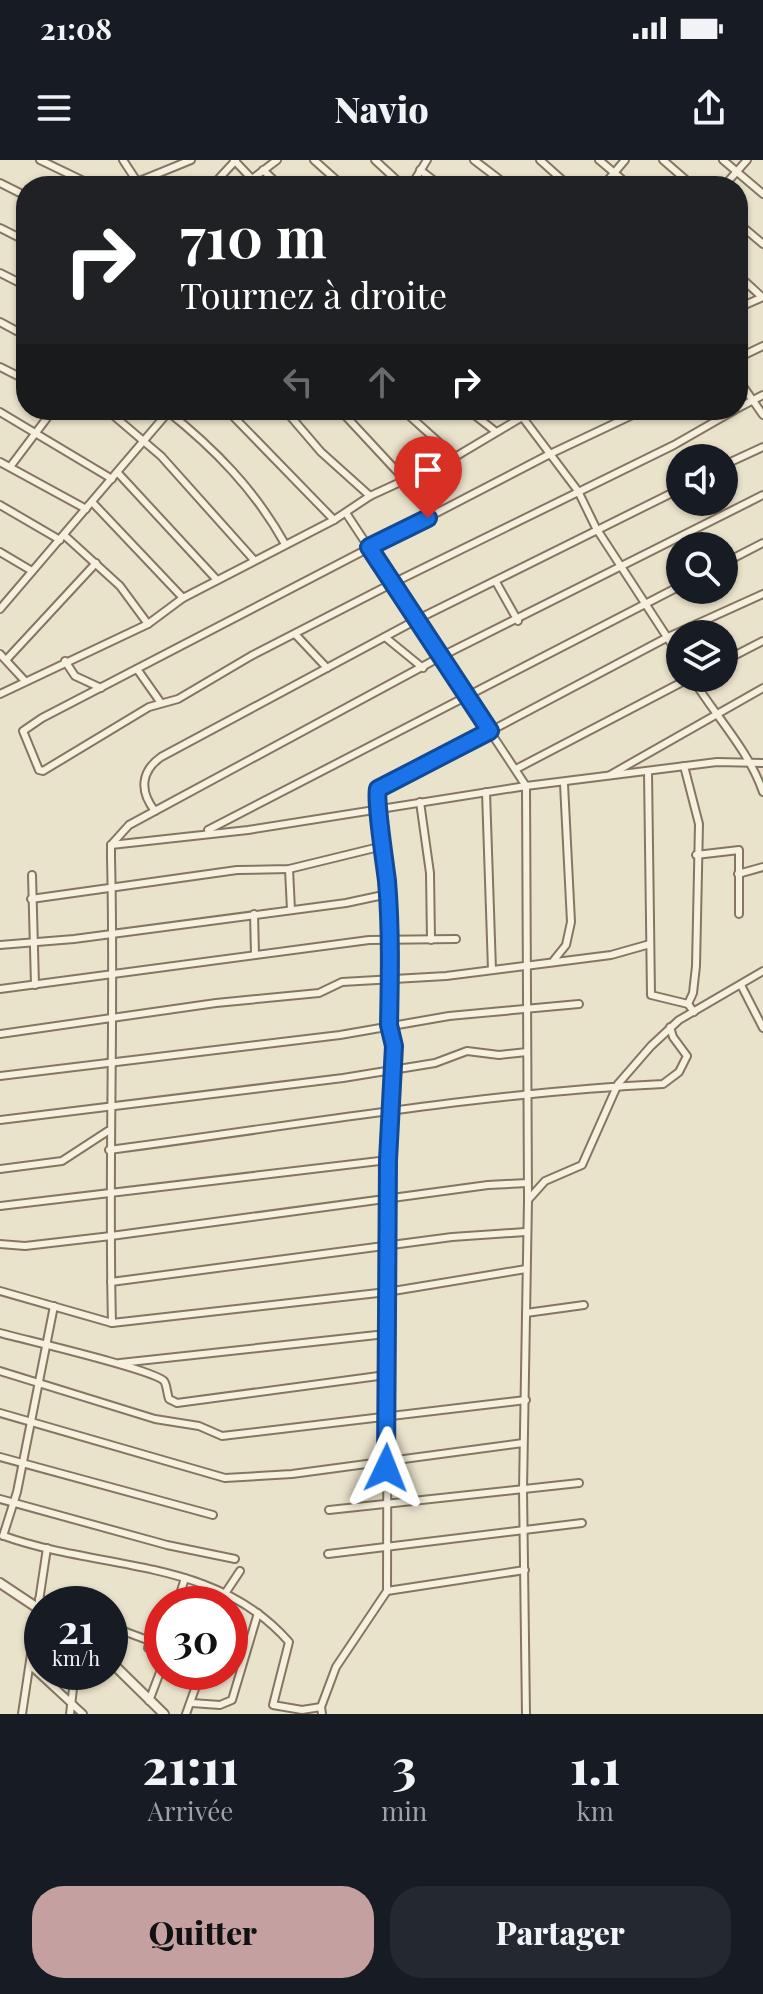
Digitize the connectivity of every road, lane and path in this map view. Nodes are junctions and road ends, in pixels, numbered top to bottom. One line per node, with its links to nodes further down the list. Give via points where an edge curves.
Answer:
1 (40, 160): 19 (street)
2 (191, 160): 20 (street)
3 (235, 160): 21 (street); 22 (street)
4 (277, 160): 15 (street)
5 (314, 160): 25 (street)
6 (375, 160): 26 (street)
7 (427, 160): 16 (street)
8 (474, 160): 29 (street)
9 (540, 160): 30 (street)
10 (599, 160): 18 (street)
11 (625, 160): 18 (street)
12 (663, 160): 33 (street)
13 (723, 160): 17 (street)
14 (747, 160): 17 (street)
15 (263, 170): 23 (street); 24 (street)
16 (420, 170): 27 (street); 28 (street)
17 (737, 172): 34 (street); 35 (street)
18 (614, 173): 31 (street); 32 (street)
19 (73, 176)
20 (156, 176)
21 (221, 176)
22 (249, 176)
23 (256, 176)
24 (269, 176)
25 (332, 176)
26 (392, 176)
27 (417, 176)
28 (428, 176)
29 (495, 176)
30 (558, 176)
31 (611, 176)
32 (618, 176)
33 (681, 176)
34 (733, 176)
35 (742, 176)
36 (748, 392): 38 (street)
37 (763, 395): 38 (street)
38 (753, 399): 39 (street); 41 (street)
39 (748, 402)
40 (0, 412): 56 (street)
41 (763, 415)
42 (45, 420): 56 (street)
43 (119, 420): 57 (street)
44 (160, 420): 57 (street)
45 (178, 420): 79 (street, via 244,482)
46 (237, 420): 75 (street)
47 (294, 420): 69 (street)
48 (350, 420): 66 (street)
49 (420, 420): 60 (street)
50 (481, 420): 55 (street)
51 (516, 420): 55 (street)
52 (524, 420): 59 (street)
53 (622, 420): 59 (street)
54 (715, 420): 67 (street)
55 (495, 431): 60 (street)
56 (35, 432): 63 (street); 65 (street)
57 (143, 441): 64 (street); 83 (street)
58 (763, 447): 61 (street)
59 (550, 454): 67 (street); 80 (street)
60 (455, 457): 66 (street)
61 (738, 459)
62 (0, 462): 63 (street)
63 (10, 467): 73 (street)
64 (118, 473): 65 (street); 87 (street)
65 (112, 479): 71 (street)
66 (406, 481): 69 (street)
67 (578, 491): 76 (street); 89 (street)
68 (763, 495): 85 (street)
69 (370, 496): 74 (street)
70 (666, 496): 76 (street)
71 (92, 502): 73 (street); 92 (street)
72 (0, 505): 77 (street)
73 (86, 509): 77 (street)
74 (346, 513): 75 (street); 80 (street)
75 (334, 520): 79 (street)
76 (596, 528): 85 (street); 88 (street)
77 (62, 538): 84 (street); 86 (street)
78 (763, 543): 82 (street)
79 (285, 544): 83 (street)
80 (369, 547): 89 (street); 111 (street)
81 (0, 552): 86 (street)
82 (738, 556)
83 (254, 560): 87 (street)
84 (96, 563): 98 (street); 107 (street)
85 (623, 567): 93 (street); 97 (street)
86 (32, 571): 94 (street)
87 (217, 580): 92 (street)
88 (496, 582): 95 (street); 97 (street)
89 (393, 583): 95 (street); 99 (street)
90 (666, 593): 93 (street)
91 (763, 594): 96 (street)
92 (183, 598): 98 (street)
93 (645, 603): 100 (street); 118 (street)
94 (0, 608)
95 (418, 619): 101 (street); 106 (street)
96 (706, 620)
97 (518, 621): 106 (street)
98 (148, 624): 108 (street)
99 (295, 634): 109 (street); 119 (street, via 178,699)
100 (666, 634)
101 (385, 637): 109 (street); 110 (street)
102 (666, 638): 121 (street)
103 (763, 641): 105 (street)
104 (0, 654): 107 (street)
105 (738, 654)
106 (442, 656): 110 (street); 118 (street)
107 (7, 659): 112 (street)
108 (65, 661): 112 (street); 113 (street, via 75,676)
109 (327, 668): 134 (street, via 153,763 144,784)
110 (423, 668): 134 (street)
111 (137, 669): 113 (street); 119 (street)
112 (25, 681): 117 (street)
113 (101, 688): 119 (street, via 24,729 39,770)
114 (763, 688): 120 (street)
115 (666, 691): 125 (street)
116 (700, 692): 120 (street)
117 (0, 694)
118 (466, 695): 121 (street); 135 (street)
119 (161, 703)
120 (716, 717): 122 (street); 127 (street)
121 (490, 731): 125 (street); 133 (street, via 378,789)
122 (753, 762): 123 (street); 124 (street); 131 (street)
123 (763, 763)
124 (684, 766): 126 (street); 138 (street, via 698,813)
125 (516, 769): 129 (street)
126 (648, 771): 127 (street); 154 (street)
127 (607, 778): 128 (street)
128 (564, 784): 129 (street); 157 (street, via 571,922 566,945)
129 (526, 786): 130 (street); 158 (street)
130 (486, 792): 132 (street); 159 (street)
131 (763, 792)
132 (420, 802): 133 (street); 151 (street, via 430,873)
133 (381, 808): 135 (street); 137 (street)
134 (155, 811): 136 (street, via 129,825)
135 (205, 832): 136 (street)
136 (111, 845): 143 (street)
137 (383, 846): 140 (street); 144 (street)
138 (696, 855): 141 (street, via 737,848); 167 (street, via 696,966)
139 (763, 867): 141 (street)
140 (289, 869): 143 (street, via 237,870); 146 (street)
141 (738, 874): 148 (street)
142 (32, 875): 145 (street)
143 (114, 888): 145 (street); 149 (street)
144 (388, 894): 146 (street); 152 (street)
145 (31, 899): 153 (street)
146 (291, 910): 147 (street)
147 (254, 914): 149 (street); 156 (street)
148 (739, 914)
149 (113, 933): 153 (street); 161 (street)
150 (456, 939): 151 (street)
151 (431, 940): 152 (street)
152 (389, 941): 156 (street); 162 (street)
153 (32, 943): 155 (street); 163 (street)
154 (650, 944): 157 (street, via 611,955); 167 (street, via 651,995)
155 (0, 945)
156 (255, 954): 161 (street)
157 (554, 960): 158 (street)
158 (527, 966): 159 (street); 168 (street)
159 (492, 970): 162 (street)
160 (763, 971): 164 (street)
161 (114, 974): 163 (street); 170 (street)
162 (390, 981): 170 (street, via 342,982 319,993); 171 (street)
163 (35, 985): 165 (street)
164 (741, 985): 169 (street); 173 (street)
165 (0, 989)
166 (579, 1004): 168 (street)
167 (688, 1004): 169 (street)
168 (527, 1009): 171 (street); 175 (street)
169 (694, 1012): 172 (street)
170 (111, 1020): 174 (street); 176 (street)
171 (389, 1025): 176 (street); 177 (street, via 394,1046)
172 (670, 1027): 179 (street); 179 (street, via 687,1052 679,1072 663,1084)
173 (763, 1028)
174 (0, 1034)
175 (527, 1052): 177 (street, via 467,1051 435,1063); 180 (street)
176 (111, 1064): 178 (street); 181 (street)
177 (391, 1069): 181 (street); 182 (street)
178 (0, 1076)
179 (618, 1084): 180 (street); 191 (street, via 588,1158 576,1169 545,1181)
180 (527, 1094): 182 (street); 188 (street)
181 (109, 1107): 183 (street); 184 (street)
182 (391, 1112): 185 (street); 186 (street)
183 (0, 1120)
184 (108, 1131): 185 (street); 187 (street, via 62,1161)
185 (109, 1150): 189 (street)
186 (388, 1160): 189 (street); 190 (street)
187 (0, 1169)
188 (527, 1183): 190 (street); 191 (street)
189 (111, 1194): 192 (street); 194 (street)
190 (389, 1199): 194 (street); 196 (street)
191 (528, 1200): 193 (street)
192 (0, 1206)
193 (525, 1232): 196 (street); 197 (street)
194 (111, 1236): 195 (street); 198 (street)
195 (0, 1244)
196 (388, 1245): 198 (street); 200 (street)
197 (526, 1269): 200 (street); 203 (street)
198 (111, 1282): 204 (street)
199 (0, 1291): 202 (street)
200 (387, 1292): 204 (street); 206 (street)
201 (584, 1305): 203 (street)
202 (54, 1306): 204 (street); 207 (street)
203 (526, 1313): 212 (street)
204 (112, 1323)
205 (0, 1333): 207 (street)
206 (386, 1334): 208 (street); 210 (street)
207 (46, 1347): 208 (street); 211 (street)
208 (117, 1364): 210 (street, via 164,1381 169,1399 177,1403)
209 (0, 1371): 211 (street)
210 (386, 1375): 214 (street)
211 (39, 1385): 214 (street, via 222,1436); 215 (street)
212 (526, 1400): 214 (street); 216 (street)
213 (0, 1413): 215 (street)
214 (388, 1417): 218 (street)
215 (30, 1420): 218 (street, via 216,1477 266,1477); 219 (street)
216 (523, 1443): 218 (street); 221 (street)
217 (0, 1457): 219 (street)
218 (386, 1462): 224 (street)
219 (22, 1463): 223 (street); 226 (street)
220 (579, 1483): 221 (street)
221 (523, 1490): 224 (street); 228 (street)
222 (0, 1499): 223 (street)
223 (14, 1503): 229 (street); 233 (street)
224 (387, 1503): 225 (street); 230 (street)
225 (329, 1510)
226 (213, 1515)
227 (582, 1523): 228 (street)
228 (524, 1528): 230 (street); 234 (street)
229 (2, 1536): 231 (street)
230 (386, 1546): 232 (street); 242 (street)
231 (47, 1548): 236 (street); 238 (street)
232 (328, 1554)
233 (235, 1559)
234 (525, 1570): 242 (street); 261 (street)
235 (240, 1571): 241 (street)
236 (185, 1578): 239 (street); 240 (street)
237 (0, 1583): 243 (street)
238 (42, 1586)
239 (183, 1586)
240 (210, 1586)
241 (230, 1586)
242 (387, 1591): 255 (street, via 336,1667)
243 (24, 1597)
244 (248, 1606): 245 (street)
245 (258, 1613): 254 (street, via 232,1700 220,1705); 255 (street, via 289,1642 273,1705)
246 (128, 1679): 252 (street)
247 (26, 1690): 256 (street)
248 (58, 1690): 253 (street)
249 (73, 1690): 253 (street)
250 (153, 1690): 252 (street)
251 (196, 1690): 254 (street)
252 (149, 1701): 259 (street)
253 (72, 1703): 257 (street); 258 (street)
254 (192, 1703): 260 (street)
255 (322, 1711)
256 (22, 1714)
257 (70, 1714)
258 (83, 1714)
259 (164, 1714)
260 (186, 1714)
261 (526, 1714)

